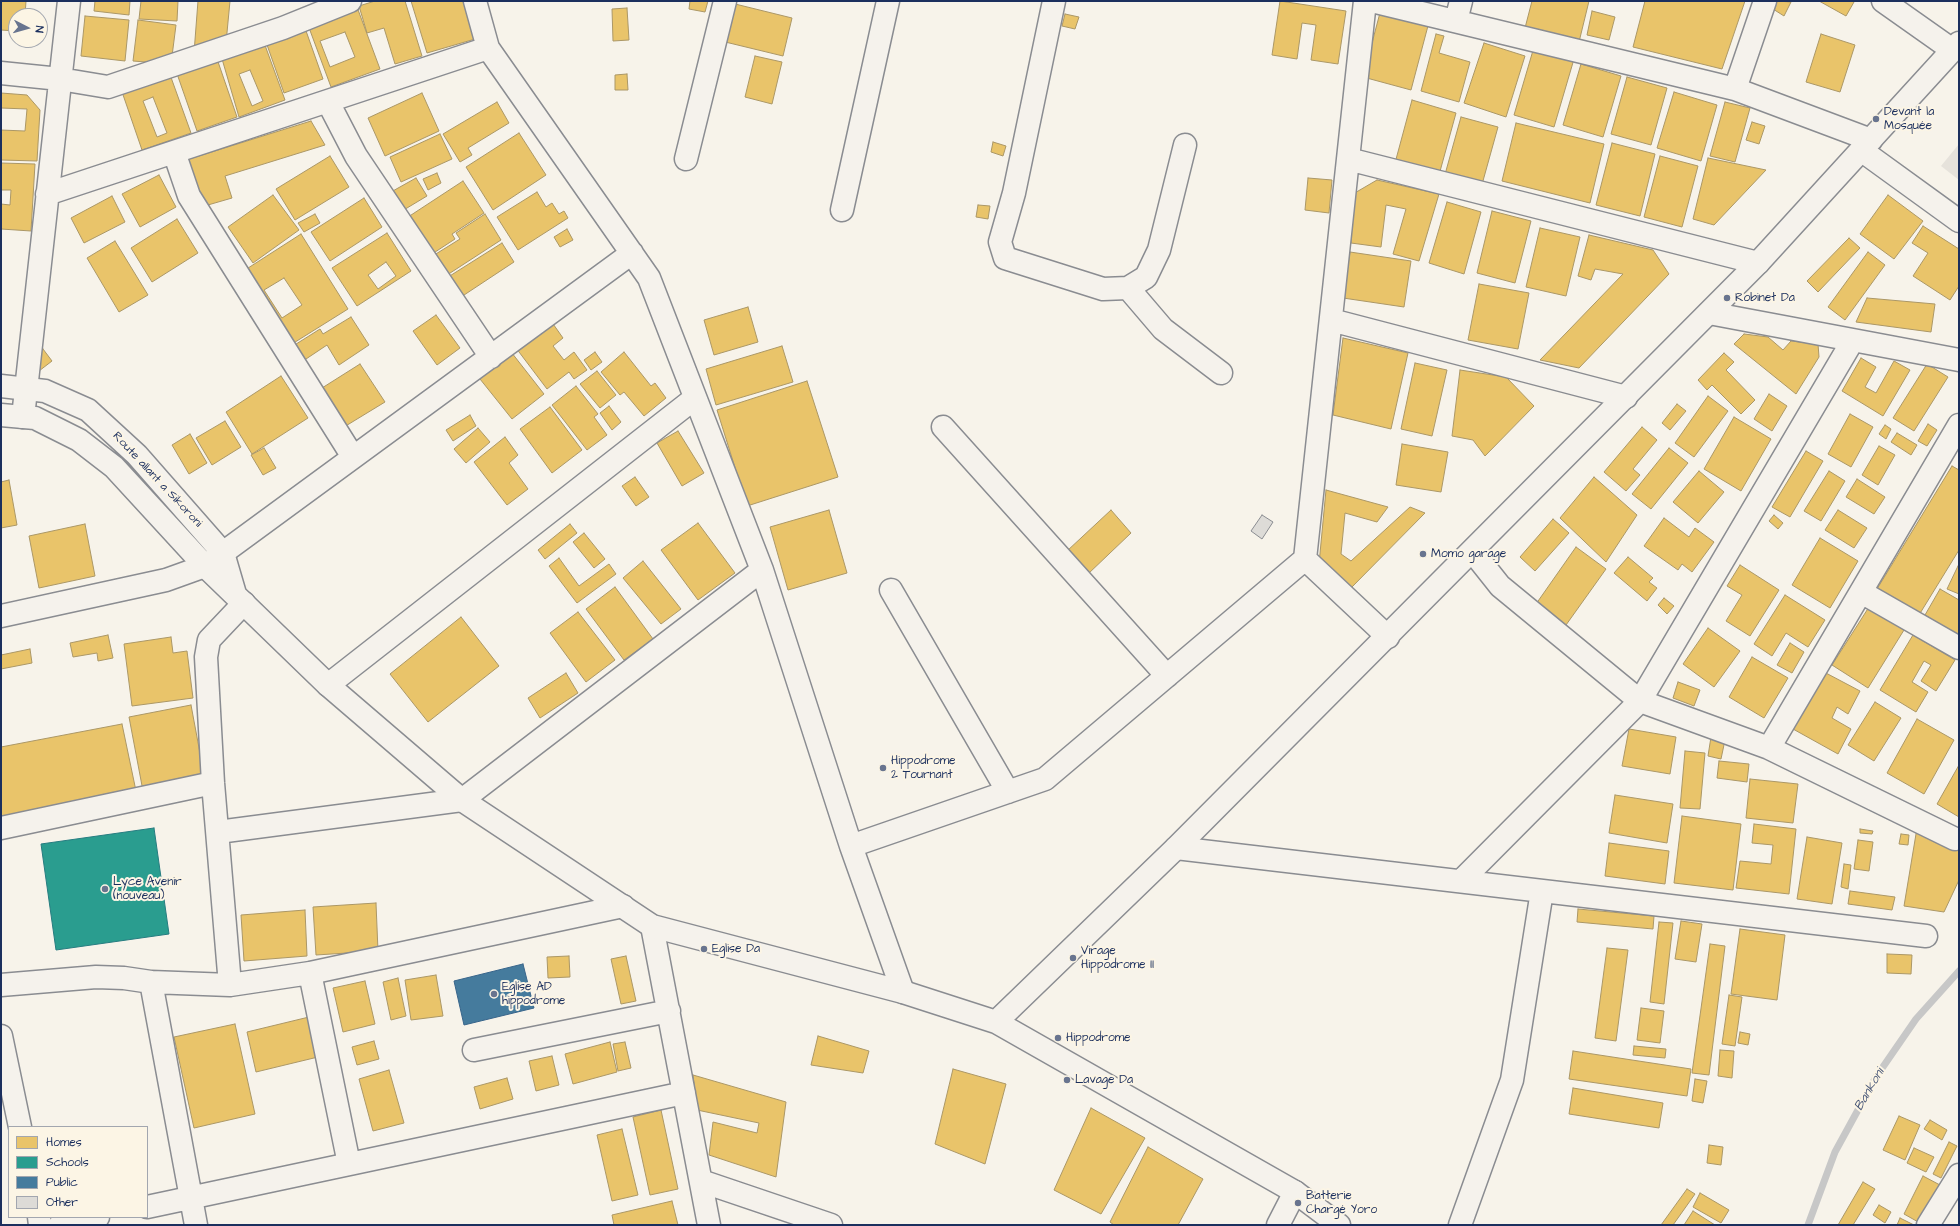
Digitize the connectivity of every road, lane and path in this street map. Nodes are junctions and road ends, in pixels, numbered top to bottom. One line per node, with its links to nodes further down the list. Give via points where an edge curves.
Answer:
1 (69, 1): 15 (street)
2 (350, 1): 15 (street, via 283,28 108,87)
3 (475, 1): 13 (street)
4 (725, 1): 21 (street)
5 (888, 1): 24 (street)
6 (1054, 1): 28 (street, via 1016,185 1000,242 1005,258 1103,289)
7 (1365, 1): 22 (street)
8 (1372, 1): 11 (street)
9 (1765, 1): 16 (street)
10 (1883, 1): 12 (street)
11 (1458, 11): 16 (street)
12 (1955, 46): 19 (street)
13 (488, 48): 17 (street); 26 (street)
14 (1, 73): 15 (street)
15 (60, 79): 23 (street)
16 (1735, 89): 19 (street)
17 (328, 102): 20 (street); 32 (street, via 356,156)
18 (1185, 145): 28 (street, via 1159,250 1146,277)
19 (1866, 145): 25 (street); 27 (street)
20 (174, 152): 23 (street); 44 (street, via 189,196)
21 (686, 159)
22 (1348, 159): 27 (street); 30 (street)
23 (47, 194): 36 (street)
24 (842, 210)
25 (1959, 221)
26 (632, 253): 32 (street); 38 (street, via 649,278)
27 (1758, 264): 29 (street)
28 (1128, 288): 34 (street, via 1163,329)
29 (1709, 313): 31 (street); 37 (street)
30 (1331, 320): 37 (street); 47 (street)
31 (1853, 340): 33 (street); 58 (street)
32 (491, 357): 44 (street)
33 (1959, 360)
34 (1221, 373)
35 (1, 386): 36 (street, Route allant a Sikoroni)
36 (26, 389): 40 (street); 46 (street, Route allant a Sikoroni, via 45,391 88,410 137,455)
37 (1626, 397): 45 (street)
38 (695, 398): 49 (street); 57 (street)
39 (1, 415): 40 (street)
40 (23, 417): 48 (street, via 35,418 79,440 114,467)
41 (1959, 425): 43 (street)
42 (943, 427): 56 (street)
43 (1952, 453): 51 (street)
44 (353, 458): 46 (street)
45 (1472, 552): 54 (street); 58 (street, via 1500,586)
46 (223, 553): 48 (street); 52 (street, Route allant a Sikoroni)
47 (1305, 559): 54 (street); 56 (street)
48 (206, 566): 52 (street); 53 (street, via 166,580)
49 (762, 570): 62 (street); 66 (street)
50 (891, 590): 61 (street)
51 (1860, 592): 55 (street); 59 (street)
52 (239, 599): 57 (street); 60 (street, via 209,640 206,657)
53 (1, 616)
54 (1388, 637): 67 (street)
55 (1959, 648)
56 (1167, 676): 61 (street, via 1045,779)
57 (328, 685): 62 (street)
58 (1640, 701): 59 (street); 68 (street)
59 (1769, 748): 65 (street)
60 (213, 783): 63 (street); 64 (street)
61 (1008, 792): 66 (street)
62 (462, 800): 64 (street); 70 (street)
63 (1, 828)
64 (218, 832): 75 (street)
65 (1955, 839)
66 (851, 846): 77 (street)
67 (1176, 848): 68 (street); 79 (street)
68 (1461, 881): 69 (street)
69 (1542, 891): 72 (street); 97 (street, via 1512,1080)
70 (623, 906): 71 (street); 73 (street)
71 (652, 926): 77 (street); 78 (street)
72 (1926, 936)
73 (310, 973): 75 (street); 84 (street)
74 (151, 982): 75 (street); 76 (street, via 96,977); 88 (street)
75 (230, 984)
76 (1, 985)
77 (903, 992): 79 (street)
78 (669, 1011): 81 (street); 82 (street)
79 (996, 1022): 87 (street)
80 (1, 1036): 83 (street)
81 (474, 1050)
82 (684, 1093): 84 (street); 86 (street)
83 (20, 1126)
84 (349, 1164): 88 (street)
85 (1959, 1175): 98 (street)
86 (701, 1181): 93 (street); 94 (street)
87 (1295, 1192): 95 (street); 96 (street)
88 (190, 1197): 89 (street); 92 (street)
89 (148, 1207)
90 (93, 1218): 91 (street)
91 (60, 1225)
92 (196, 1225)
93 (709, 1225)
94 (831, 1225)
95 (1278, 1225)
96 (1339, 1225)
97 (1460, 1225)
98 (1928, 1225)

